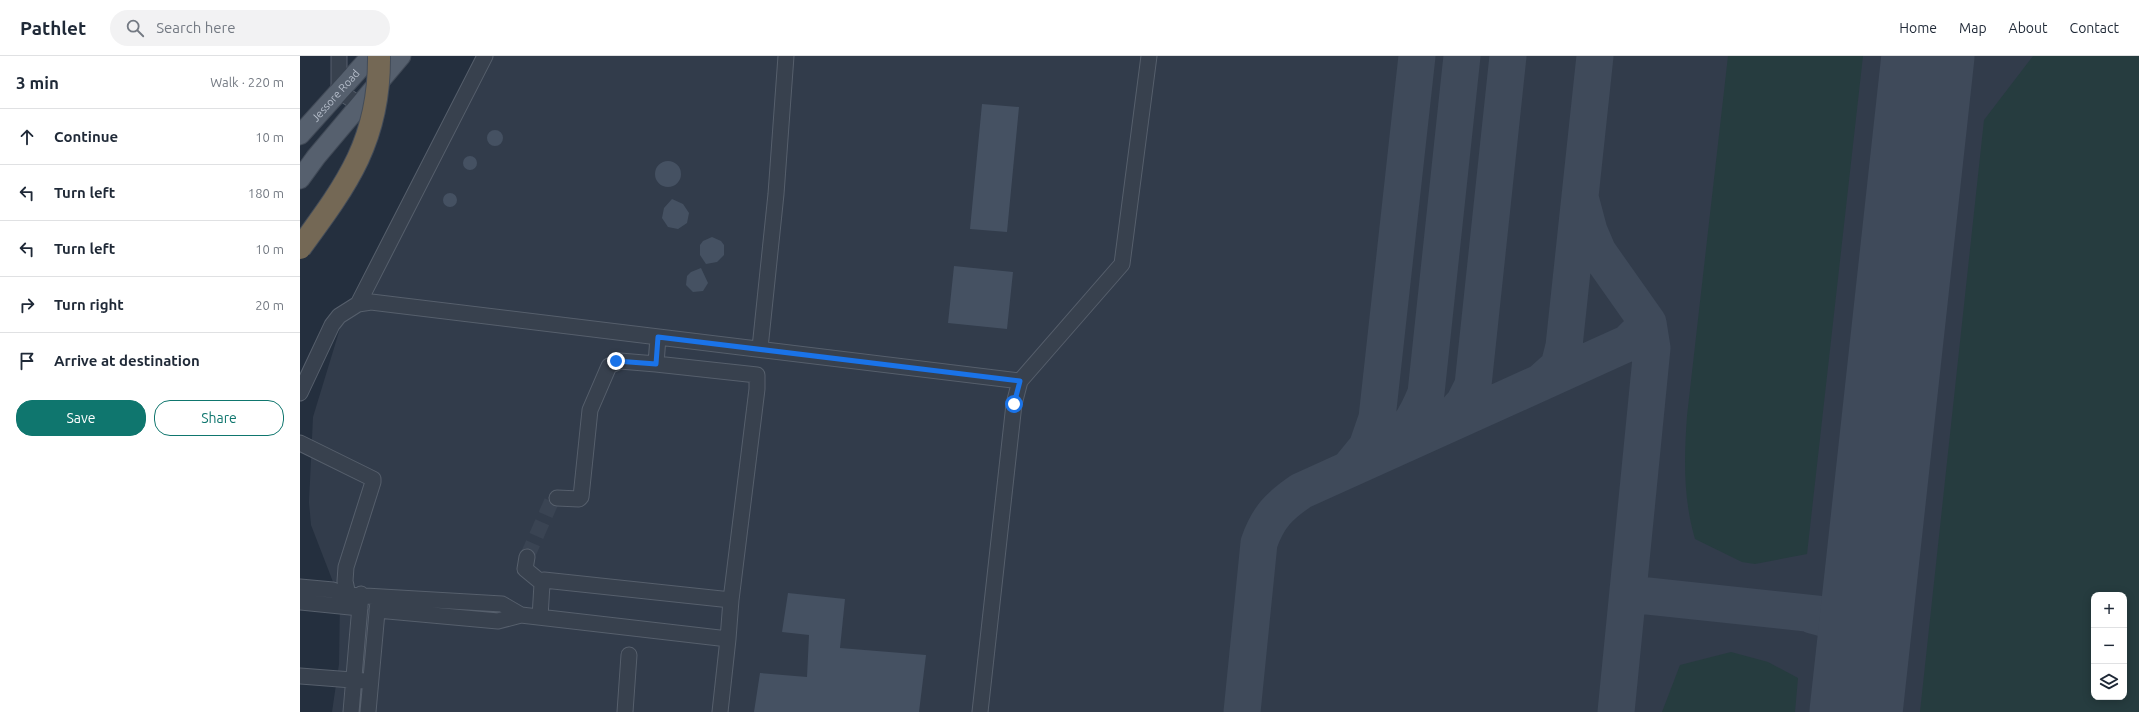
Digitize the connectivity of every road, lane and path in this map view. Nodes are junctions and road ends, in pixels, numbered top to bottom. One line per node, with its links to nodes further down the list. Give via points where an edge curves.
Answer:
1 (339, 56): 8 (street)
2 (370, 56): 8 (main road, Jessore Road)
3 (379, 56): 12 (highway, bridge, via 378,79 369,132 360,157 339,195)
4 (401, 56): 9 (main road)
5 (485, 56): 13 (street)
6 (786, 56): 15 (street, via 776,194)
7 (1149, 56): 17 (street, via 1122,264)
8 (339, 91): 9 (street); 10 (main road, Jessore Road)
9 (360, 105): 11 (main road)
10 (300, 135)
11 (300, 178)
12 (300, 248)
13 (358, 304): 14 (street, via 371,302); 18 (street, via 339,316 332,325)
14 (658, 337): 15 (street); 16 (street)
15 (760, 348): 17 (street)
16 (656, 364): 20 (street, via 620,361 609,366 590,410 581,497); 25 (street, via 757,375)
17 (1020, 381): 38 (street, via 1014,404)
18 (300, 392)
19 (300, 443): 24 (street, via 372,479 346,567 345,581)
20 (557, 498)
21 (527, 557): 22 (street, via 524,568)
22 (542, 583): 25 (street, via 544,580); 28 (street)
23 (300, 587): 24 (street, via 333,590)
24 (356, 599): 26 (street); 27 (street); 32 (street)
25 (731, 600): 29 (street)
26 (300, 602)
27 (378, 603): 28 (street, via 498,621 521,615); 33 (street)
28 (540, 617): 29 (street)
29 (728, 639): 37 (street)
30 (629, 655): 36 (street)
31 (300, 676): 32 (street)
32 (354, 680): 33 (street); 34 (street)
33 (371, 682): 35 (street)
34 (351, 712)
35 (368, 712)
36 (625, 712)
37 (720, 712)
38 (980, 712)

